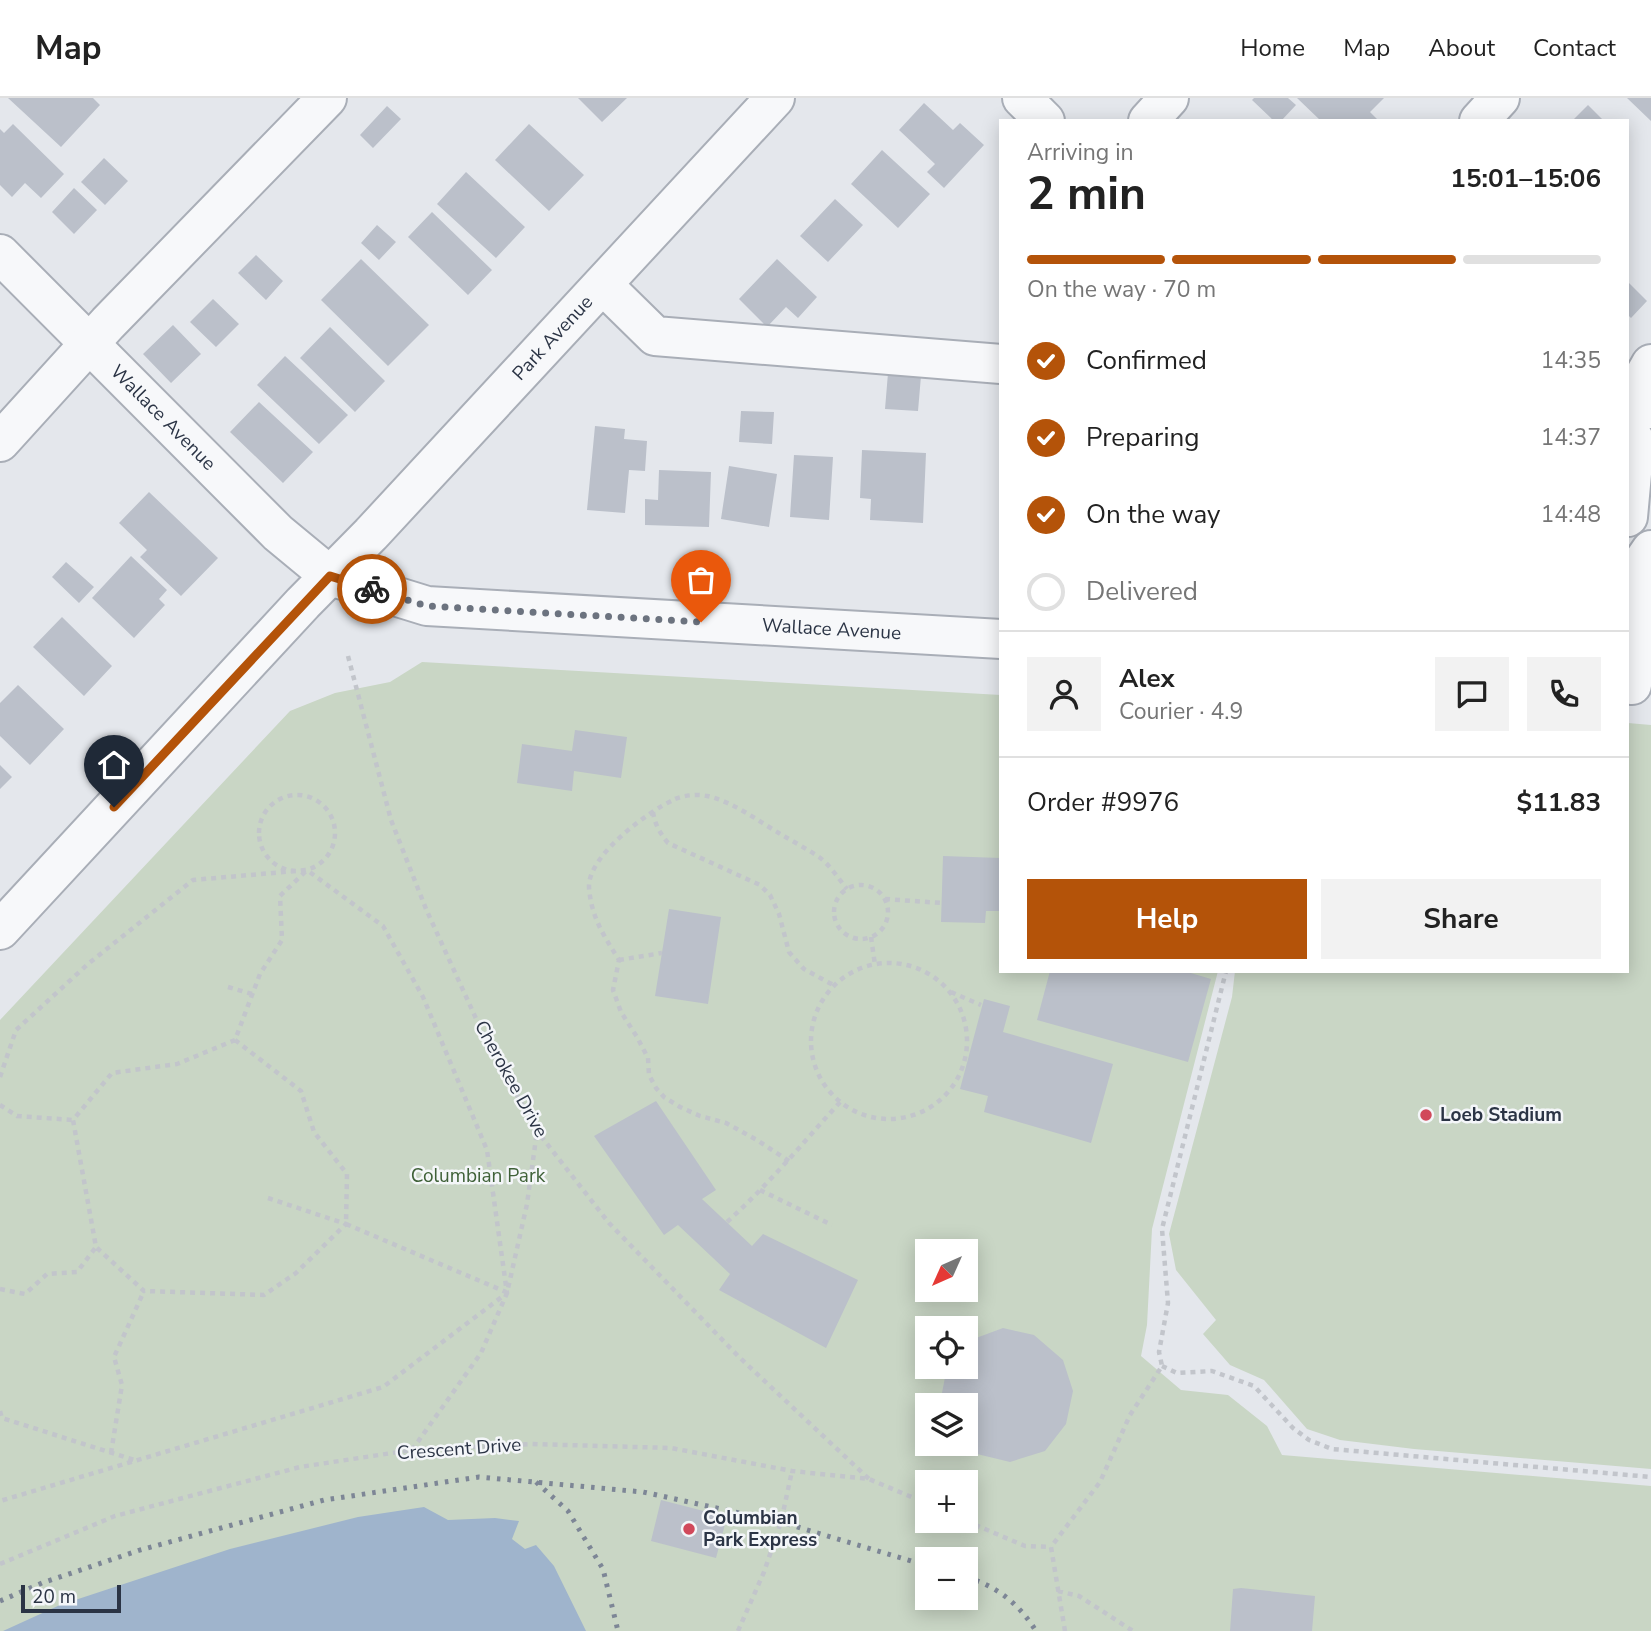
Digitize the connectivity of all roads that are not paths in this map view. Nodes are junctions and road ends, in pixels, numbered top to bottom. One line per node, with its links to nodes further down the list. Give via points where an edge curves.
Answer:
1 (327, 98): 11 (street)
2 (775, 98): 10 (street, Park Avenue)
3 (1022, 98): 6 (street)
4 (1169, 98): 7 (street)
5 (1500, 98): 8 (street)
6 (1043, 119)
7 (1150, 119)
8 (1481, 119)
9 (0, 254): 11 (street, Wallace Avenue)
10 (603, 285): 12 (street, via 655,336); 17 (street, Park Avenue)
11 (90, 344): 14 (street); 17 (street, Wallace Avenue, via 278,533)
12 (999, 364)
13 (1629, 430): 15 (street, via 1635,441)
14 (0, 442)
15 (1629, 506)
16 (1640, 556): 19 (street)
17 (330, 576): 18 (street, Wallace Avenue, via 427,606); 20 (street)
18 (999, 639)
19 (1637, 685)
20 (0, 930)

